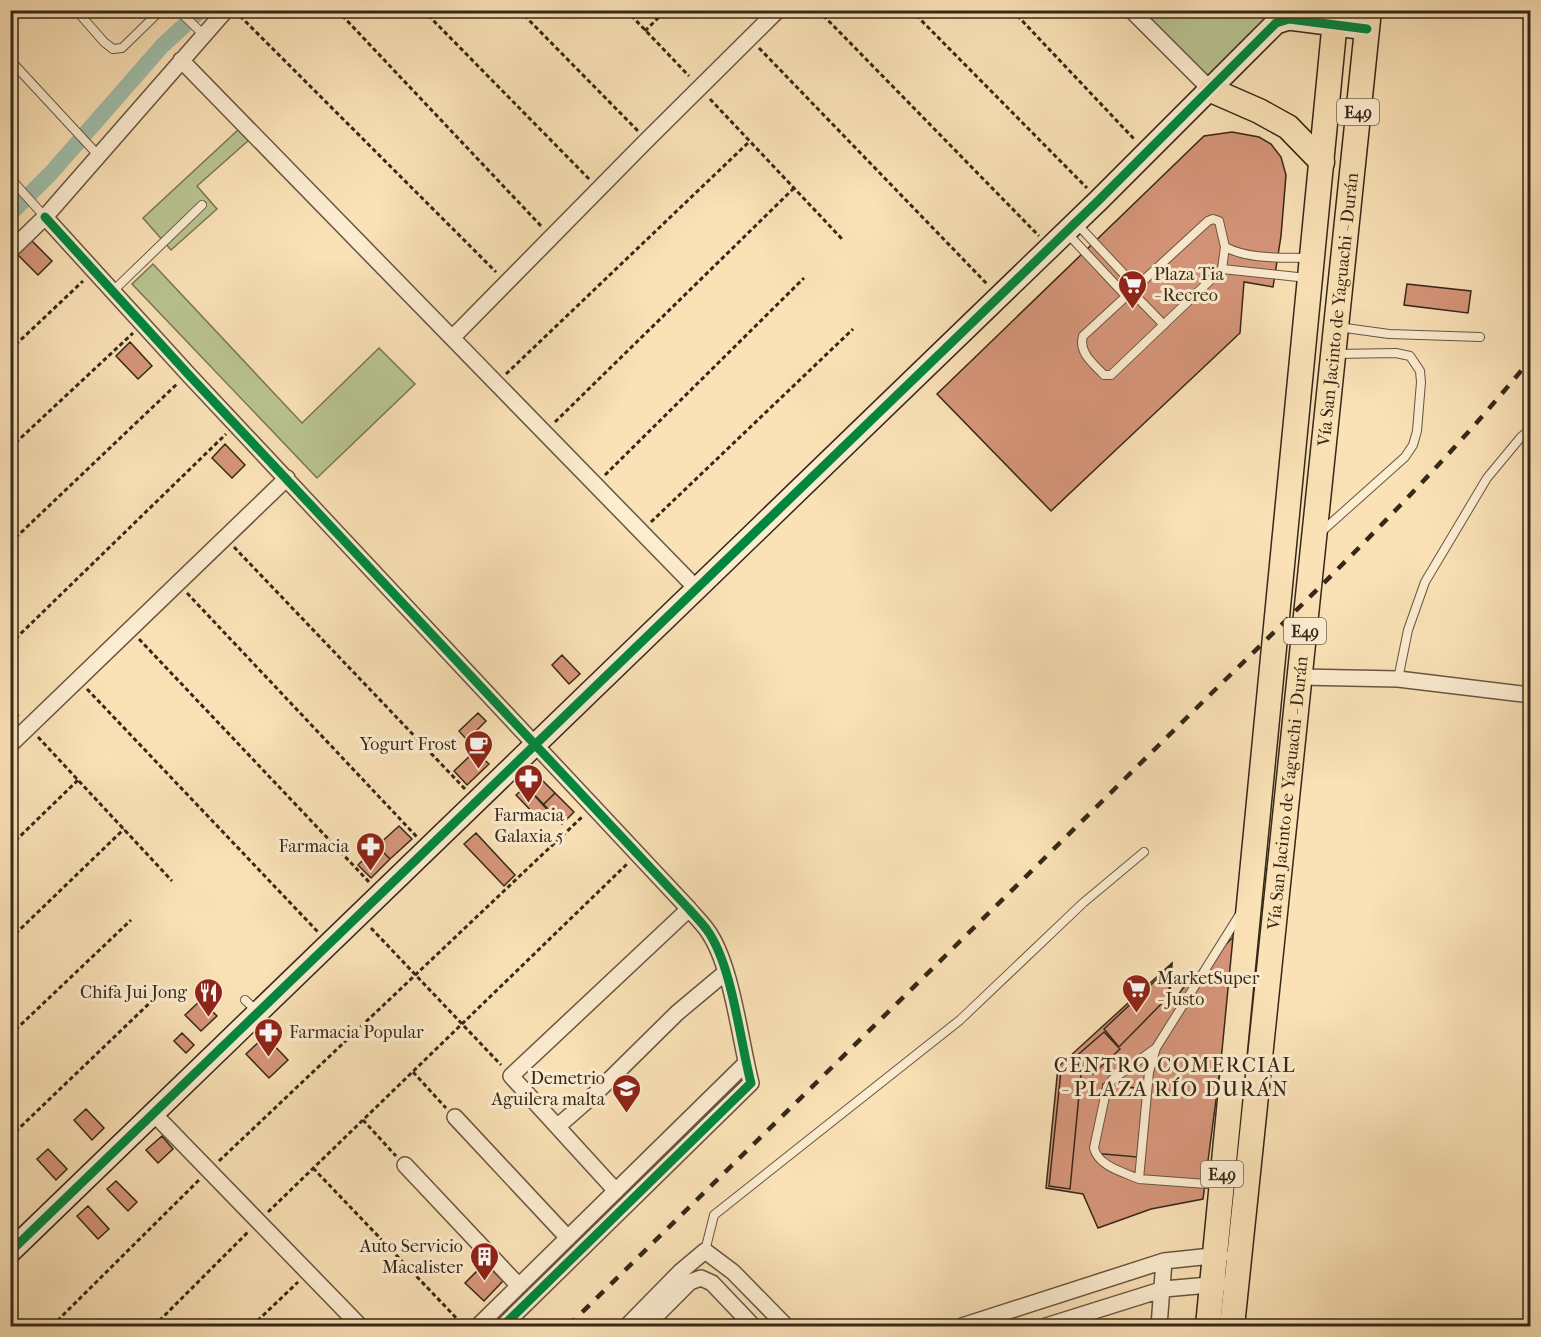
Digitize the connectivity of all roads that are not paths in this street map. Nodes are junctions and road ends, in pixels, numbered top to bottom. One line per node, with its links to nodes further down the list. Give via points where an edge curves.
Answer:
1 (76, 10): 2 (lane, via 113,49 122,48)
2 (161, 10)
3 (178, 10): 10 (lane)
4 (226, 10): 10 (street)
5 (778, 10): 30 (street)
6 (1131, 10): 13 (street)
7 (1277, 17): 8 (street); 13 (street)
8 (1336, 18): 9 (street); 15 (main road, Vía San Jacinto de Yaguachi - Durán / E49)
9 (1368, 20): 29 (main road, Vía San Jacinto de Yaguachi - Durán / E49)
10 (204, 35): 12 (street)
11 (10, 60): 14 (lane)
12 (181, 60): 14 (street); 30 (street)
13 (1211, 90): 15 (main road, via 1287,127); 21 (street)
14 (98, 155): 20 (street)
15 (1322, 162): 24 (main road, Vía San Jacinto de Yaguachi - Durán / E49)
16 (10, 178): 17 (lane)
17 (17, 186): 18 (lane); 20 (lane)
18 (10, 192)
19 (202, 205): 26 (lane)
20 (45, 217): 23 (street); 26 (street)
21 (1071, 227): 27 (lane); 27 (lane); 36 (street, via 928,361)
22 (1225, 247): 24 (lane); 25 (lane); 27 (lane, via 1221,224 1216,219 1208,220)
23 (10, 251)
24 (1310, 268): 25 (lane); 43 (main road, Vía San Jacinto de Yaguachi - Durán / E49)
25 (1222, 269): 28 (lane)
26 (113, 291): 34 (street)
27 (1131, 291): 28 (lane); 28 (lane, via 1082,340 1084,353 1104,375 1119,369)
28 (1164, 325)
29 (1336, 327): 31 (lane, via 1389,334); 32 (main road, Vía San Jacinto de Yaguachi - Durán / E49)
30 (453, 337): 36 (street)
31 (1480, 337)
32 (1333, 354): 35 (main road, Vía San Jacinto de Yaguachi - Durán / E49); 35 (lane, via 1410,356 1420,371 1417,431 1405,457)
33 (1530, 430): 38 (lane, via 1487,478 1425,582 1408,630)
34 (287, 478): 40 (street); 41 (street)
35 (1314, 538): 37 (main road, Vía San Jacinto de Yaguachi - Durán / E49)
36 (697, 589): 41 (street)
37 (1300, 677): 38 (street); 58 (main road, Vía San Jacinto de Yaguachi - Durán / E49)
38 (1398, 679): 39 (street)
39 (1530, 695)
40 (10, 745)
41 (535, 747): 44 (street); 48 (street, via 330,944 252,1006)
42 (1144, 852): 56 (lane, via 1083,903 960,1020 714,1215)
43 (1249, 900): 46 (lane); 53 (main road, Vía San Jacinto de Yaguachi - Durán / E49)
44 (689, 909): 45 (street, via 708,931); 50 (street, via 511,1076)
45 (726, 972): 47 (street); 50 (street)
46 (1156, 1048): 52 (lane, via 1149,1072); 52 (lane, via 1107,1087 1094,1148 1101,1161)
47 (746, 1063): 54 (street); 67 (street, via 752,1083)
48 (154, 1114): 57 (street); 65 (street)
49 (455, 1117): 55 (street)
50 (558, 1126): 54 (street)
51 (405, 1166): 63 (street)
52 (1139, 1179): 53 (lane)
53 (1221, 1186): 59 (main road, Vía San Jacinto de Yaguachi - Durán / E49)
54 (616, 1191): 55 (street)
55 (568, 1238): 63 (street)
56 (705, 1251): 68 (street); 71 (street, via 733,1272)
57 (10, 1252)
58 (1239, 1254): 59 (street); 62 (main road, Vía San Jacinto de Yaguachi - Durán / E49)
59 (1215, 1256): 60 (street); 61 (main road, Vía San Jacinto de Yaguachi - Durán / E49)
60 (1164, 1261): 64 (street); 72 (street)
61 (1212, 1284): 62 (street); 64 (street); 75 (main road, Vía San Jacinto de Yaguachi - Durán / E49)
62 (1236, 1284): 76 (main road, Vía San Jacinto de Yaguachi - Durán / E49)
63 (519, 1286): 66 (street)
64 (1164, 1289): 73 (street); 74 (street)
65 (360, 1326)
66 (478, 1326)
67 (503, 1326)
68 (627, 1326)
69 (646, 1326): 70 (street, via 690,1282 701,1278 712,1283)
70 (753, 1326)
71 (786, 1326)
72 (962, 1326)
73 (1046, 1326)
74 (1159, 1326)
75 (1208, 1326)
76 (1232, 1326)

